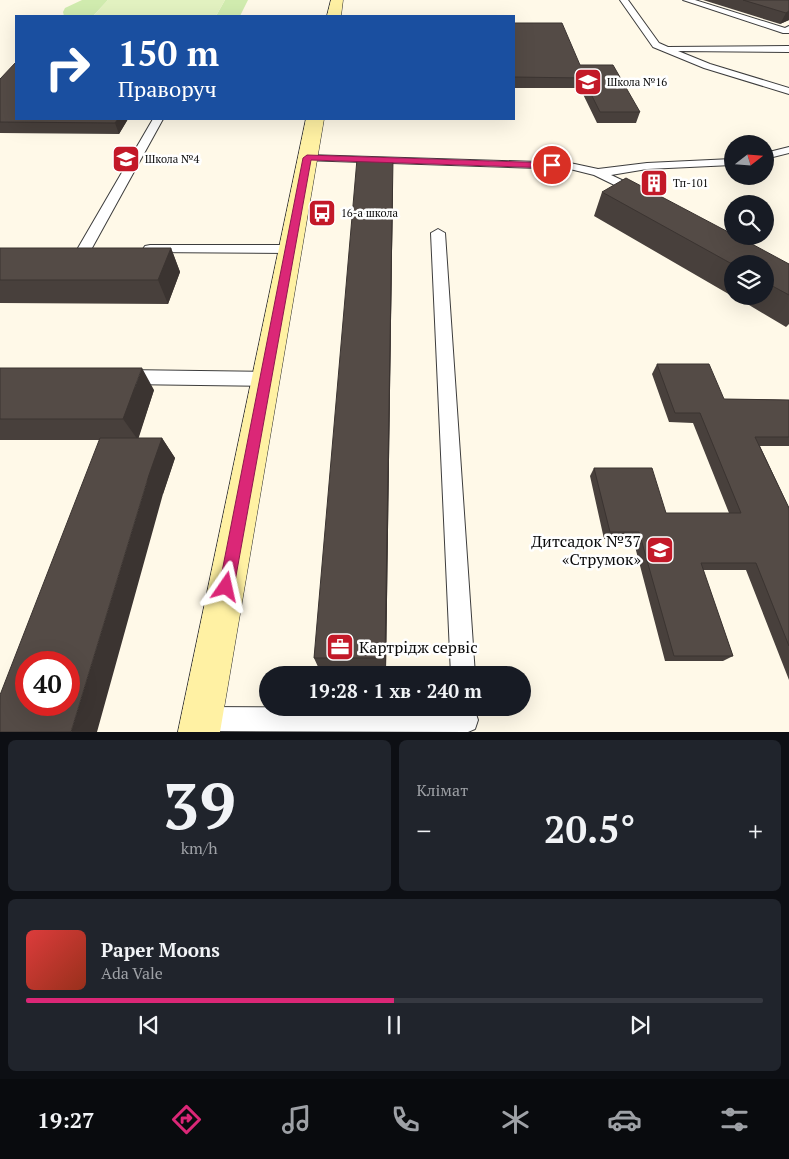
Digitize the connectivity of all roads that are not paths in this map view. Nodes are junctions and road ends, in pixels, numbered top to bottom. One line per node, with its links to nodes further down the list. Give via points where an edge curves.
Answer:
1 (337, 0): 4 (street)
2 (624, 0): 6 (lane, via 656,45)
3 (687, 0): 5 (lane, via 786,31)
4 (334, 15)
5 (789, 29)
6 (662, 48): 7 (lane); 8 (lane, via 707,66)
7 (789, 49)
8 (789, 91)
9 (157, 120): 18 (lane, via 80,248)
10 (315, 120): 13 (street)
11 (789, 150): 12 (lane)
12 (774, 154)
13 (307, 158): 15 (lane, via 570,166); 20 (street)
14 (724, 162): 15 (lane, via 647,166)
15 (598, 173): 16 (lane)
16 (649, 199)
17 (438, 233): 23 (lane)
18 (104, 248)
19 (134, 248): 20 (lane)
20 (290, 249): 22 (street)
21 (110, 376): 22 (lane)
22 (265, 379): 25 (street)
23 (462, 666)
24 (465, 720): 25 (lane)
25 (200, 725)

